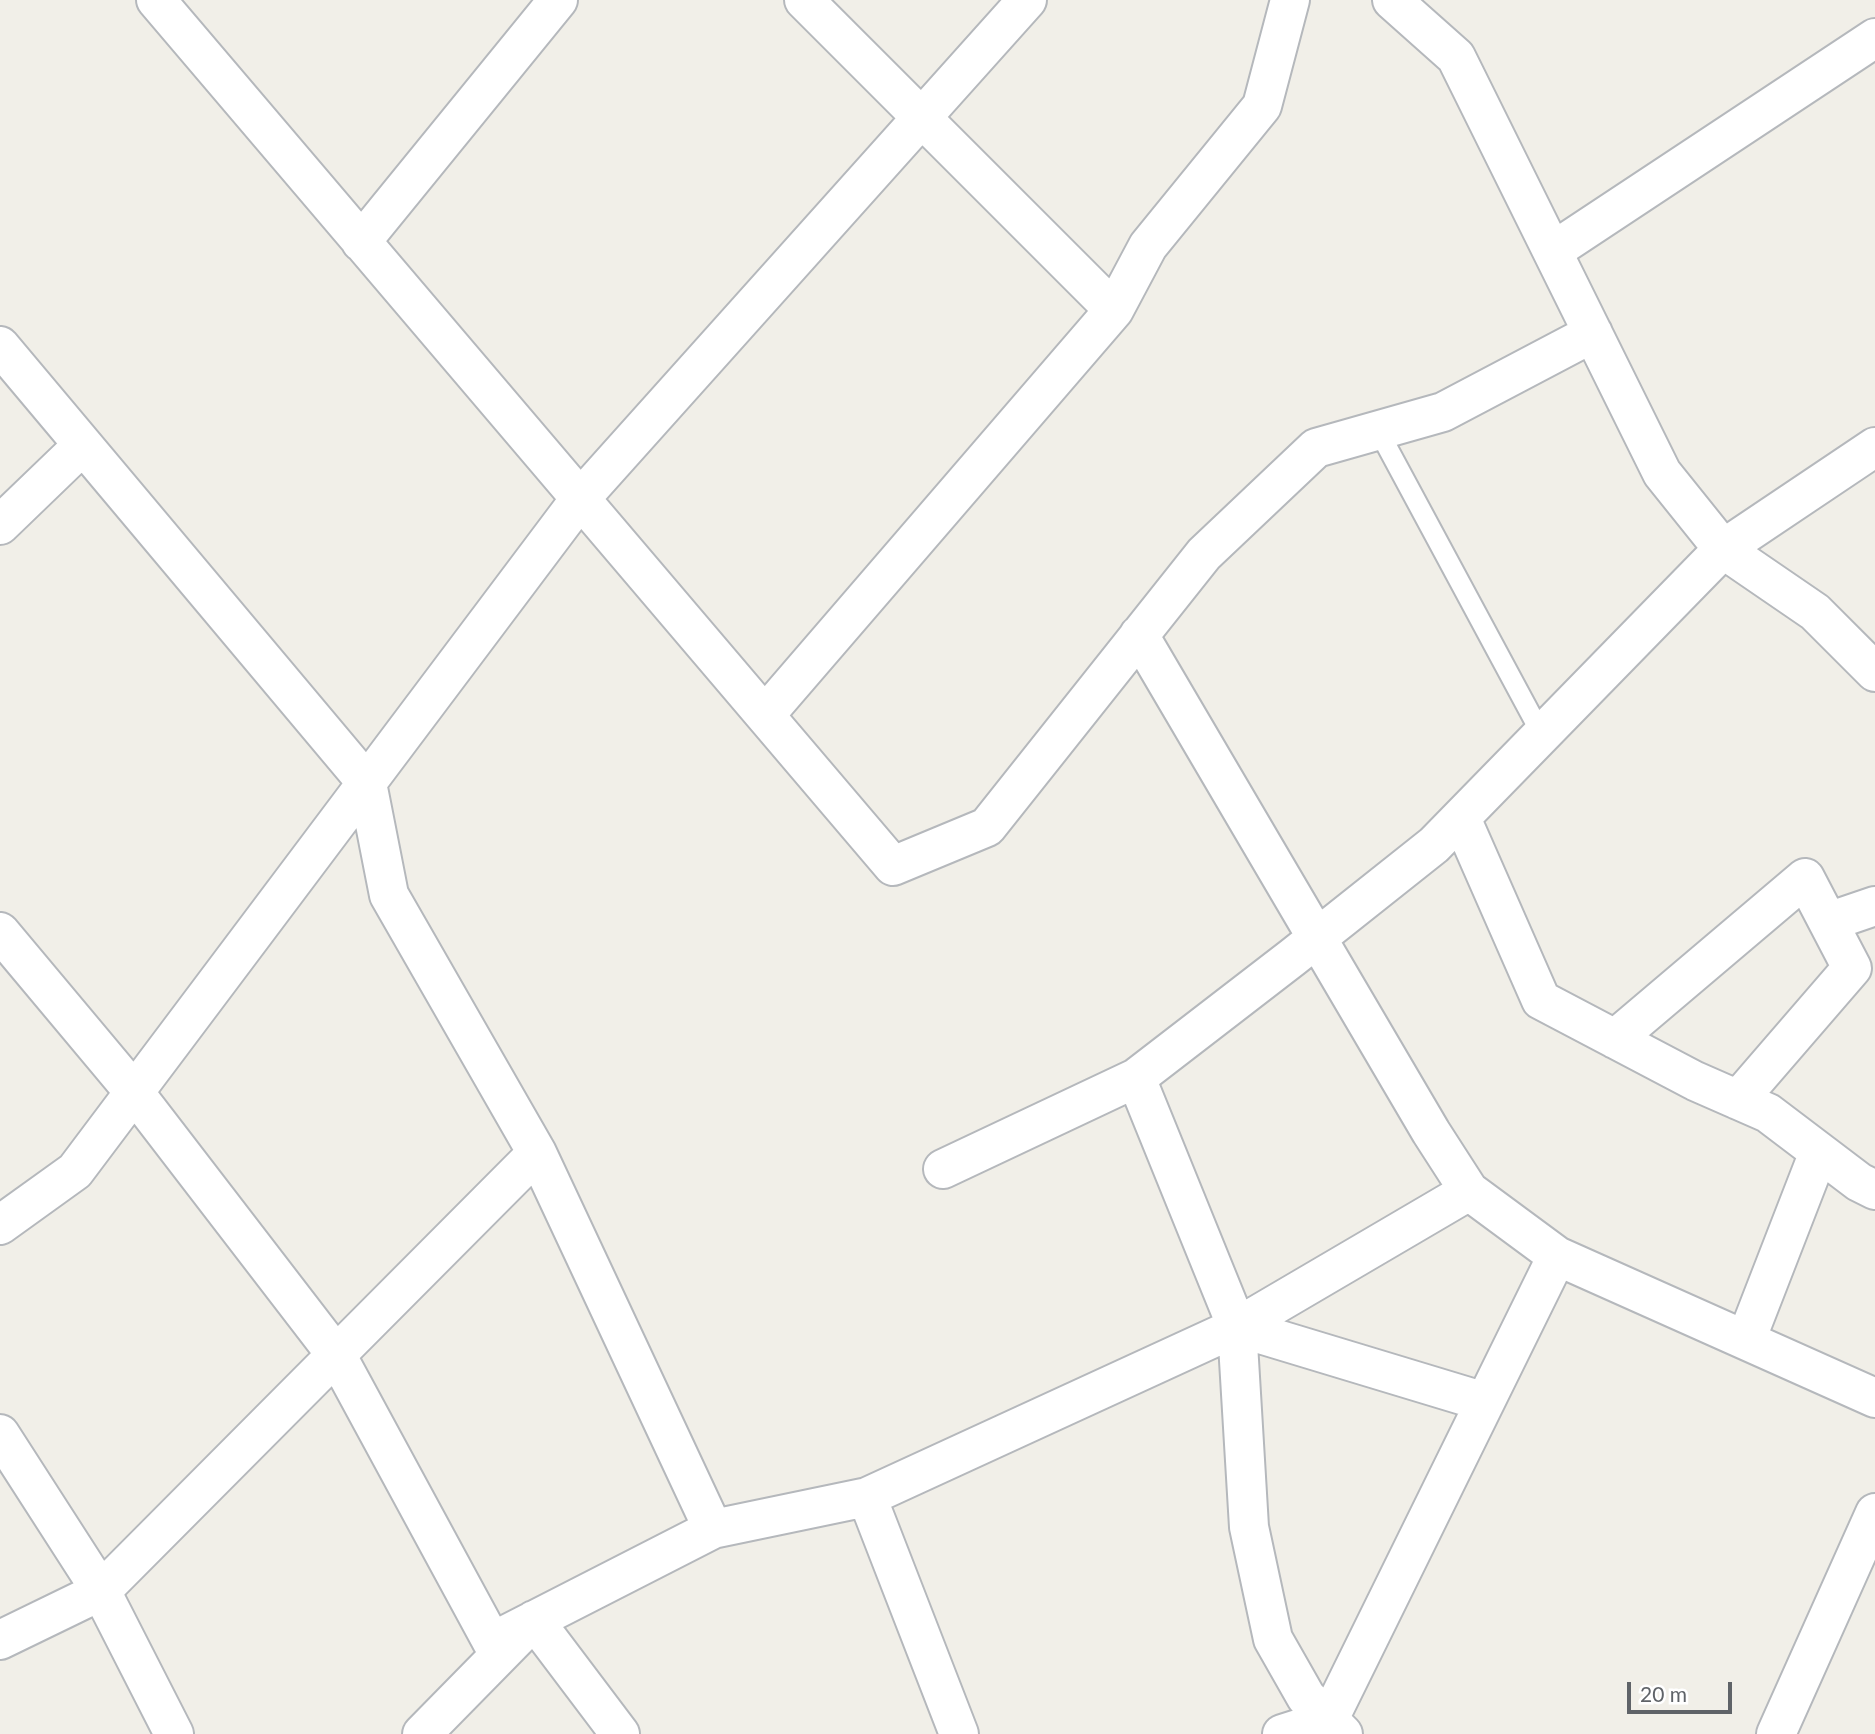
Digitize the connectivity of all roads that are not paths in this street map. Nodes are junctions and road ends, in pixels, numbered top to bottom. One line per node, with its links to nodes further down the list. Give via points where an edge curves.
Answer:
1 (156, 0): 9 (street)
2 (804, 0): 8 (street)
3 (1027, 0): 8 (street)
4 (1290, 0): 11 (street, via 1262,106 1148,246)
5 (1392, 0): 10 (street, via 1456,57)
6 (553, 2): 9 (street)
7 (1875, 38): 10 (street)
8 (922, 118): 11 (street); 17 (street)
9 (361, 242): 17 (street)
10 (1553, 251): 12 (street)
11 (1114, 310): 22 (street)
12 (1593, 333): 14 (street, via 1443,412); 19 (street, via 1662,473)
13 (0, 346): 15 (street)
14 (1377, 430): 20 (street, via 1316,448 1204,554); 23 (lane)
15 (83, 445): 18 (street); 24 (street)
16 (1875, 447): 19 (street)
17 (580, 499): 22 (street); 24 (street)
18 (0, 525)
19 (1723, 549): 21 (street, via 1815,612); 23 (street)
20 (1139, 635): 22 (street, via 987,827 893,866); 29 (street)
21 (1875, 672)
22 (765, 715)
23 (1542, 735): 25 (street)
24 (367, 783): 32 (street); 35 (street, via 389,895)
25 (1461, 818): 29 (street); 30 (street, via 1541,1000)
26 (1875, 906): 27 (street)
27 (1828, 922): 30 (street, via 1805,878); 33 (street, via 1852,968)
28 (0, 932): 32 (street)
29 (1317, 938): 31 (street); 37 (street)
30 (1615, 1040): 33 (street)
31 (1136, 1078): 36 (street); 41 (street)
32 (134, 1092): 39 (street, via 75,1171); 43 (street)
33 (1738, 1100): 34 (street, via 1768,1113)
34 (1819, 1152): 38 (street); 42 (street)
35 (537, 1153): 43 (street); 49 (street)
36 (943, 1169)
37 (1469, 1191): 40 (street); 41 (street)
38 (1875, 1191)
39 (0, 1225)
40 (1557, 1256): 42 (street); 45 (street)
41 (1237, 1327): 45 (street); 47 (street); 53 (street, via 1249,1527 1273,1639 1306,1697)
42 (1746, 1340): 44 (street)
43 (337, 1356): 50 (street); 51 (street, via 492,1642)
44 (1875, 1398)
45 (1485, 1402): 53 (street)
46 (0, 1434): 50 (street)
47 (867, 1497): 49 (street); 57 (street)
48 (1875, 1513): 59 (street)
49 (713, 1529): 51 (street)
50 (101, 1591): 52 (street); 54 (street)
51 (534, 1620): 55 (street); 56 (street)
52 (0, 1640)
53 (1336, 1727): 58 (street)
54 (174, 1734)
55 (422, 1734)
56 (620, 1734)
57 (959, 1734)
58 (1282, 1734)
59 (1776, 1734)

